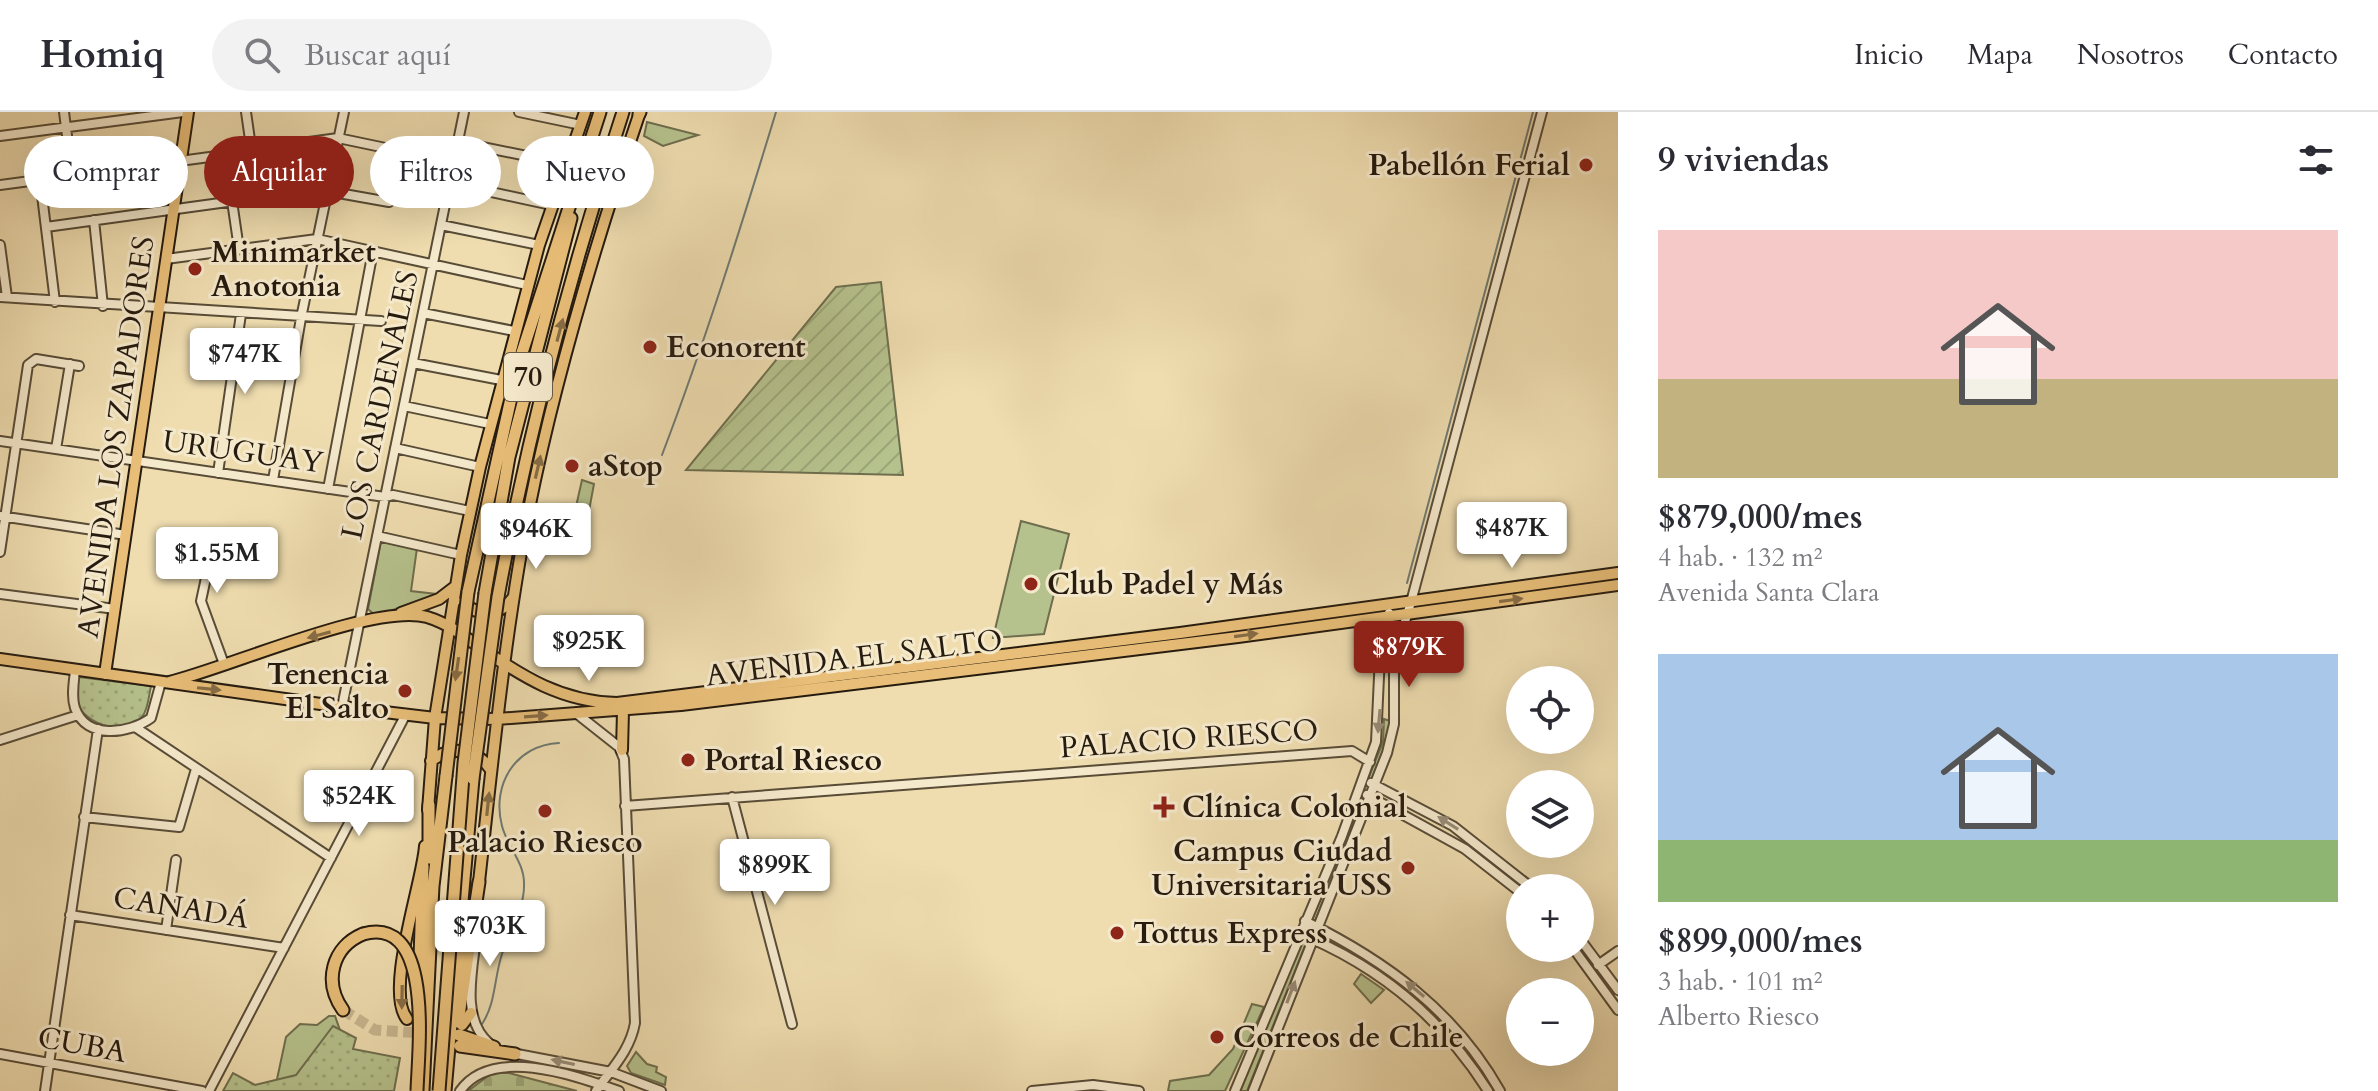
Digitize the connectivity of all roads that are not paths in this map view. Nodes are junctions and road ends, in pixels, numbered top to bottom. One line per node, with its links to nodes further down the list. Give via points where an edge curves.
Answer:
1 (64, 112): 13 (street)
2 (185, 112): 13 (street); 16 (main road, AVENIDA LOS ZAPADORES)
3 (246, 112): 21 (street, via 250,150)
4 (344, 112): 17 (street)
5 (464, 112): 18 (street, LOS CARDENALES)
6 (519, 112): 12 (street)
7 (585, 112): 12 (main road)
8 (600, 112): 20 (highway, 70)
9 (623, 112): 158 (highway, 70, one-way to 9, bridge, via 473,779 498,597 541,401)
10 (1542, 112): 80 (street)
11 (640, 113): 79 (main road, one-way to 11, via 552,408 592,257)
12 (581, 125): 19 (main road)
13 (66, 127): 14 (street); 15 (street)
14 (0, 136)
15 (67, 136)
16 (183, 136)
17 (338, 136)
18 (459, 136)
19 (577, 136)
20 (592, 136)
21 (188, 160)
22 (24, 181): 23 (street)
23 (0, 185)
24 (204, 205): 32 (street)
25 (44, 208): 35 (street)
26 (233, 208): 39 (street)
27 (323, 208): 36 (street)
28 (445, 208): 34 (street, LOS CARDENALES)
29 (550, 208): 38 (main road)
30 (568, 208): 135 (highway, one-way to 135, bridge, via 519,362 468,592)
31 (571, 208): 165 (highway, 70, bridge, via 509,457 485,593 458,829)
32 (173, 209): 33 (street); 41 (main road, AVENIDA LOS ZAPADORES)
33 (94, 220): 35 (street); 46 (street)
34 (441, 225): 38 (street); 42 (street, LOS CARDENALES)
35 (46, 227): 45 (street)
36 (317, 239): 39 (street); 40 (street); 50 (street)
37 (0, 245): 44 (street)
38 (539, 245): 43 (main road)
39 (239, 249): 41 (street)
40 (373, 251): 42 (street); 51 (street)
41 (166, 259): 47 (main road, AVENIDA LOS ZAPADORES)
42 (433, 264): 43 (street); 48 (street, LOS CARDENALES)
43 (527, 285): 53 (main road)
44 (3, 297): 45 (street)
45 (55, 302): 46 (street)
46 (103, 306): 47 (street)
47 (159, 310): 49 (street); 62 (main road, AVENIDA LOS ZAPADORES)
48 (423, 313): 53 (street); 54 (street, LOS CARDENALES)
49 (241, 314): 50 (street); 64 (street)
50 (301, 318): 51 (street); 65 (street)
51 (360, 320): 52 (street); 66 (street)
52 (381, 321)
53 (514, 331): 55 (main road)
54 (413, 363): 55 (street); 56 (street, LOS CARDENALES)
55 (501, 380): 57 (main road)
56 (404, 406): 57 (street); 60 (street, LOS CARDENALES)
57 (490, 424): 63 (main road)
58 (0, 441): 59 (street, URUGUAY)
59 (17, 443): 61 (street, URUGUAY); 61 (street, via 29,363 36,359 75,365); 69 (street)
60 (395, 448): 63 (street); 67 (street, LOS CARDENALES)
61 (56, 449): 62 (street, URUGUAY)
62 (136, 461): 64 (street, URUGUAY); 70 (main road, AVENIDA LOS ZAPADORES)
63 (480, 467): 68 (main road)
64 (218, 473): 65 (street, URUGUAY)
65 (273, 480): 66 (street, URUGUAY)
66 (328, 489): 67 (street, URUGUAY)
67 (385, 497): 68 (street, URUGUAY); 71 (street, LOS CARDENALES)
68 (470, 511): 73 (main road)
69 (3, 517): 70 (street); 72 (street)
70 (126, 535): 81 (main road, AVENIDA LOS ZAPADORES)
71 (377, 536): 73 (street); 85 (street, LOS CARDENALES)
72 (0, 552)
73 (461, 555): 77 (main road)
74 (268, 562): 90 (street, via 217,555 210,559 201,601)
75 (1618, 573): 80 (main road, AVENIDA EL SALTO)
76 (1618, 585): 83 (main road, AVENIDA EL SALTO, one-way to 76)
77 (456, 586): 79 (main road, via 463,603 482,614 504,608); 84 (main road); 86 (main road)
78 (0, 594): 81 (street)
79 (515, 594): 91 (main road)
80 (1411, 602): 82 (main road, AVENIDA EL SALTO); 83 (street)
81 (115, 609): 93 (main road, AVENIDA LOS ZAPADORES)
82 (1390, 610): 83 (main road, AVENIDA EL SALTO); 95 (main road, AVENIDA EL SALTO, via 636,701 593,702); 97 (main road, AVENIDA EL SALTO, one-way to 82); 108 (street, one-way to 108, via 1379,664 1379,727)
83 (1406, 614): 112 (street, via 1392,666 1392,735)
84 (395, 617): 85 (main road); 86 (main road, via 422,616)
85 (359, 624): 90 (main road, one-way to 90); 96 (street, LOS CARDENALES)
86 (449, 626): 87 (main road, AVENIDA EL SALTO); 88 (main road)
87 (471, 641): 88 (main road, via 454,639); 91 (main road, AVENIDA EL SALTO)
88 (446, 647): 101 (main road)
89 (0, 659): 92 (main road, AVENIDA EL SALTO)
90 (224, 664): 94 (main road)
91 (505, 665): 95 (main road, AVENIDA EL SALTO); 102 (main road)
92 (75, 670): 93 (main road, AVENIDA EL SALTO); 100 (street)
93 (105, 674): 94 (main road, AVENIDA EL SALTO)
94 (162, 682): 96 (main road, AVENIDA EL SALTO, one-way to 96); 103 (street, via 154,715)
95 (538, 686): 98 (main road)
96 (342, 707): 99 (main road, AVENIDA EL SALTO)
97 (623, 711): 98 (main road, AVENIDA EL SALTO); 106 (main road)
98 (576, 713): 102 (main road, AVENIDA EL SALTO, one-way to 98); 106 (street)
99 (406, 714): 101 (main road, AVENIDA EL SALTO); 122 (street)
100 (78, 715): 104 (street); 105 (street)
101 (435, 718): 102 (main road, AVENIDA EL SALTO); 107 (main road)
102 (497, 719): 110 (main road)
103 (135, 727): 104 (street); 109 (street)
104 (98, 729): 118 (street)
105 (0, 740)
106 (622, 750): 117 (street)
107 (431, 761): 110 (main road, via 463,750 480,757); 116 (main road)
108 (1370, 762): 111 (street); 114 (street, PALACIO RIESCO, via 1352,751)
109 (196, 769): 118 (street, via 179,827); 122 (street)
110 (491, 770): 128 (main road, one-way to 110)
111 (1363, 780): 112 (street); 113 (street)
112 (1375, 785): 115 (street); 119 (street, one-way to 112)
113 (1359, 791): 115 (street); 130 (street)
114 (732, 797): 117 (street, PALACIO RIESCO); 149 (street)
115 (1370, 797): 121 (street); 131 (street)
116 (429, 805): 125 (main road); 135 (highway)
117 (625, 806): 159 (street, via 635,1023)
118 (84, 817): 129 (street)
119 (1475, 841): 120 (street); 121 (street)
120 (1485, 849): 123 (street); 126 (street)
121 (1469, 852): 123 (street)
122 (331, 858): 136 (street)
123 (1479, 859): 127 (street)
124 (176, 860): 132 (street)
125 (423, 866): 143 (highway); 148 (main road, one-way to 148, via 406,931 401,1007)
126 (1515, 874)
127 (1506, 881)
128 (479, 882): 146 (street); 158 (highway)
129 (70, 915): 132 (street, CANADÁ); 157 (street)
130 (1305, 921): 131 (street); 133 (street)
131 (1317, 927): 134 (street); 147 (street, one-way to 131, via 1379,961)
132 (166, 930): 136 (street, CANADÁ)
133 (1301, 934): 134 (street); 172 (street)
134 (1313, 939): 150 (street, via 1382,977); 173 (street, one-way to 134)
135 (430, 947): 164 (highway)
136 (284, 948): 163 (street)
137 (1618, 951): 140 (street)
138 (1594, 956): 140 (street)
139 (1584, 962): 141 (street)
140 (1600, 964): 141 (street); 142 (street)
141 (1591, 971): 145 (street)
142 (1618, 990)
143 (419, 993): 144 (highway, bridge, via 409,955 399,940 382,932 363,934 346,943 335,962 333,988); 164 (highway, bridge)
144 (343, 1010)
145 (1618, 1010)
146 (471, 1013): 153 (main road); 154 (street, via 479,1033)
147 (1445, 1017): 150 (street); 151 (street)
148 (407, 1019)
149 (792, 1024)
150 (1438, 1025): 152 (street)
151 (1454, 1026): 152 (street); 175 (street)
152 (1446, 1034): 174 (street)
153 (460, 1035): 154 (highway); 156 (highway)
154 (494, 1047): 156 (street)
155 (0, 1054): 157 (street, CUBA)
156 (514, 1060): 159 (street, one-way to 156); 160 (street); 167 (street, via 470,1078)
157 (49, 1063): 161 (street); 162 (street, CUBA)
158 (447, 1066): 166 (highway, 70)
159 (611, 1072): 160 (street); 169 (street)
160 (598, 1087): 168 (street)
161 (45, 1091)
162 (202, 1091)
163 (209, 1091)
164 (420, 1091)
165 (439, 1091)
166 (445, 1091)
167 (460, 1091)
168 (619, 1091)
169 (661, 1091)
170 (1032, 1091): 171 (street, via 1093,1085)
171 (1139, 1091)
172 (1235, 1091)
173 (1253, 1091)
174 (1488, 1091)
175 (1500, 1091)

